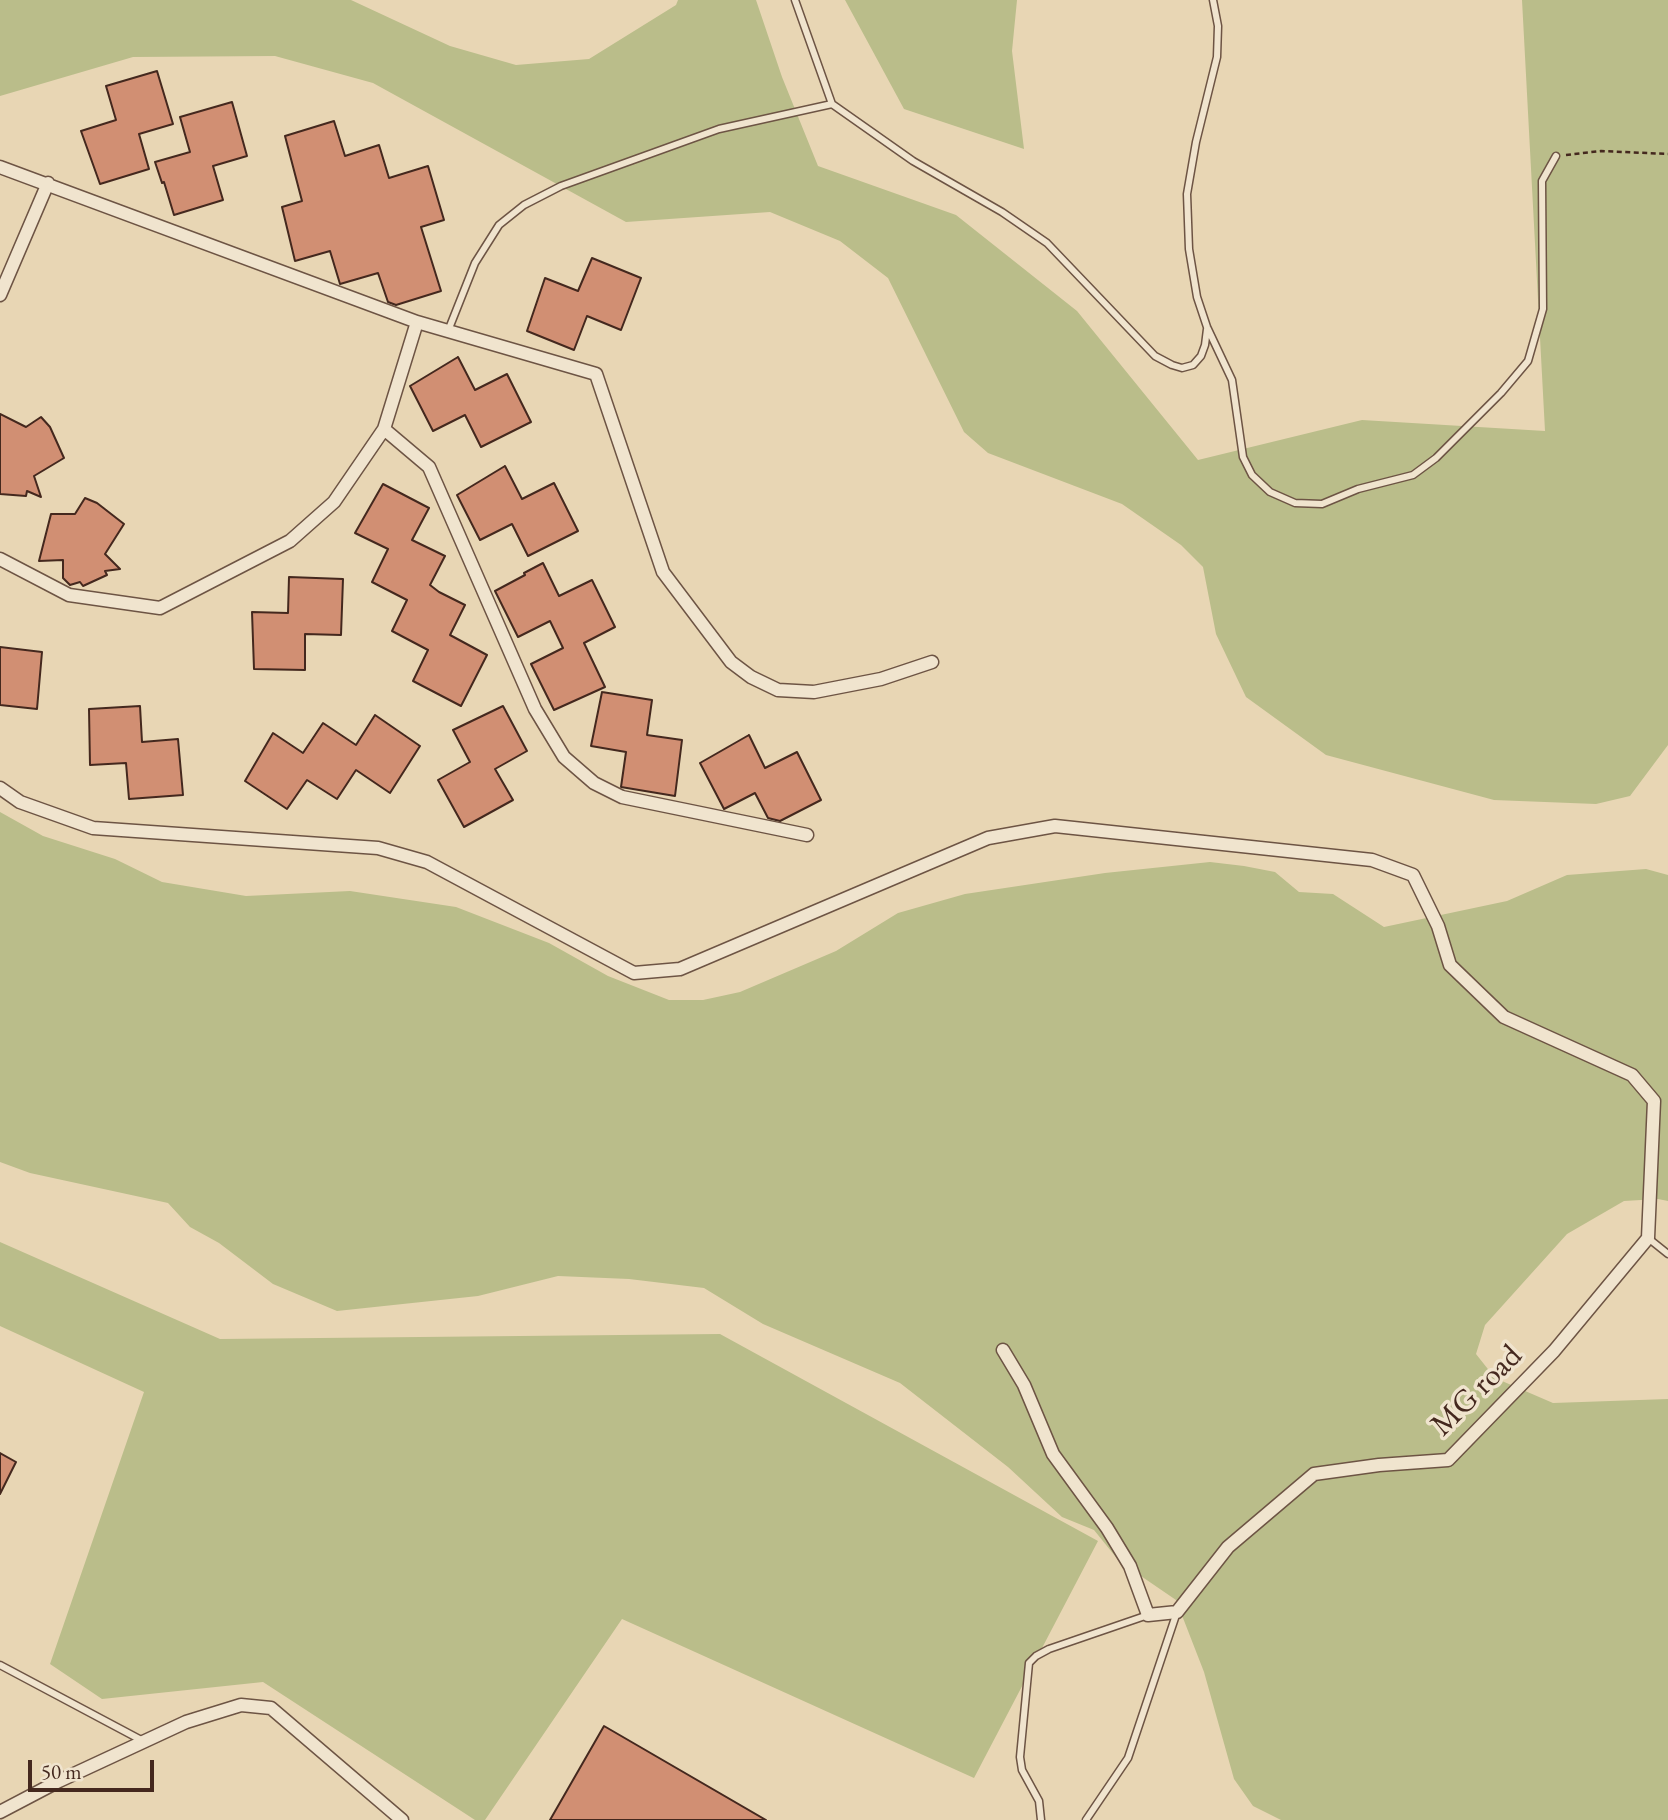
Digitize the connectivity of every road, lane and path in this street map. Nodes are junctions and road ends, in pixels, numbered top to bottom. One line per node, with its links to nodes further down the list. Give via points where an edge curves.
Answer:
1 (795, 0): 3 (lane)
2 (1213, 0): 10 (lane, via 1217,57 1187,194 1189,249)
3 (832, 104): 10 (lane, via 913,161 1046,243 1155,356 1182,368 1193,365 1201,356); 11 (lane, via 719,129 561,186 524,205 499,225 475,263)
4 (1668, 154): 5 (path, via 1601,151)
5 (1556, 156): 10 (lane, via 1542,181 1543,309 1528,361 1436,458 1413,475 1322,504 1295,503 1270,492 1252,475 1243,457 1232,380)
6 (0, 167): 7 (street)
7 (48, 183): 8 (street); 9 (street)
8 (0, 295)
9 (417, 322): 11 (street); 12 (street)
10 (1207, 327)
11 (448, 331): 14 (street, via 596,374 663,572 731,662 751,677 778,691 814,692 881,679)
12 (384, 429): 13 (street, via 334,502 290,541 160,608 69,595); 16 (street, via 429,467 535,709 564,757 594,783 622,797)
13 (0, 559)
14 (932, 662)
15 (0, 788): 17 (street, via 19,802 93,828 378,848 427,862 634,973 680,969 988,838 1055,826 1372,860 1413,875 1438,926 1450,965 1504,1017 1632,1075 1654,1101)
16 (807, 835)
17 (1648, 1238): 18 (lane); 20 (street, MG road, via 1554,1351 1448,1460 1314,1474 1227,1547)
18 (1668, 1254)
19 (1003, 1350): 21 (street, via 1024,1385 1053,1454 1130,1566)
20 (1177, 1612): 21 (street); 27 (lane, via 1128,1758)
21 (1148, 1615): 26 (lane, via 1049,1649 1029,1663 1020,1758 1039,1801)
22 (0, 1665): 23 (lane)
23 (145, 1742): 24 (street); 25 (street, via 241,1705 271,1708)
24 (0, 1812)
25 (402, 1820)
26 (1041, 1820)
27 (1086, 1820)

